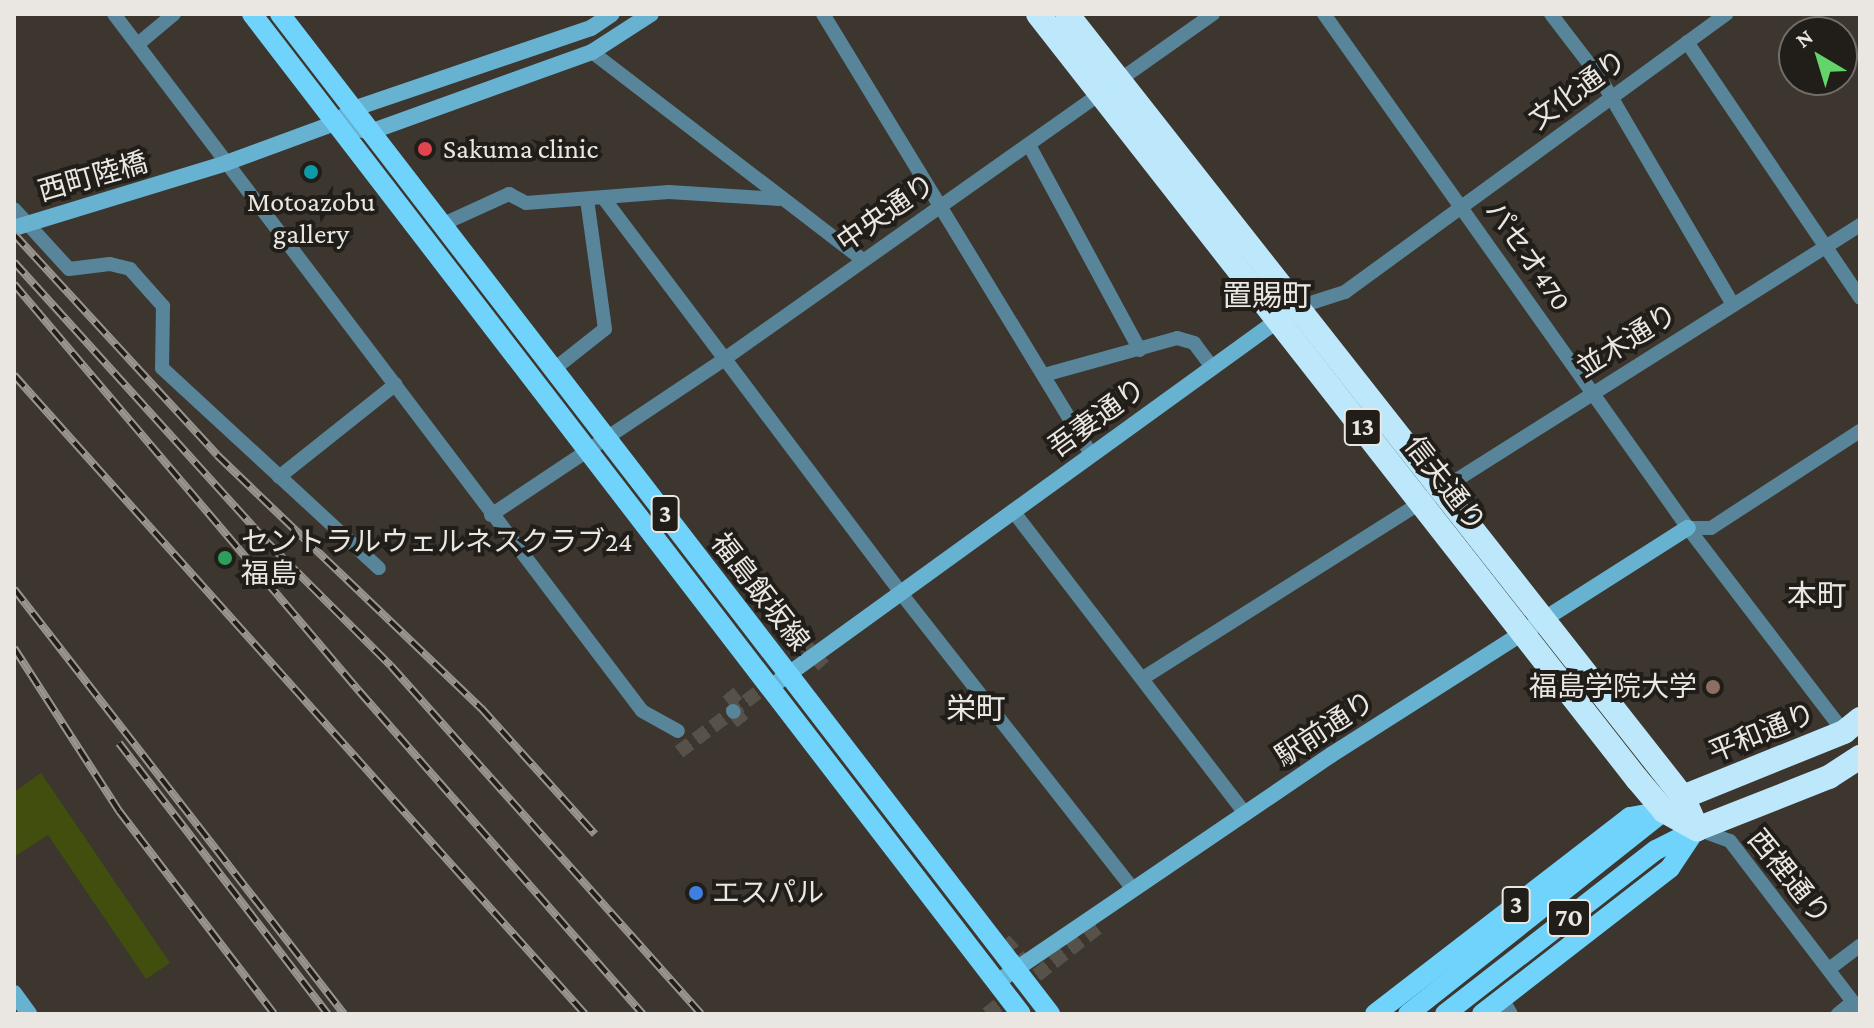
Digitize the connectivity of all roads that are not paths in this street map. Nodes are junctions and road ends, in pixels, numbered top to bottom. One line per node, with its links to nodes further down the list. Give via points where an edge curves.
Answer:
1 (114, 14): 15 (street)
2 (174, 14): 15 (street)
3 (252, 14): 20 (main road, 3)
4 (280, 14): 19 (main road, 福島飯坂線 / 3)
5 (612, 14): 19 (street, 西町陸橋, via 591,28)
6 (651, 14): 16 (street)
7 (823, 14): 27 (street)
8 (1038, 14): 17 (highway, 信夫通り / 13)
9 (1067, 14): 17 (highway, 信夫通り / 13)
10 (1213, 14): 17 (street, 中央通り)
11 (1324, 14): 28 (street, パセオ470)
12 (1551, 14): 18 (street)
13 (1722, 15): 14 (street, 文化通り)
14 (1687, 42): 18 (street, 文化通り); 33 (street)
15 (138, 44): 23 (street)
16 (592, 52): 21 (street); 24 (street)
17 (1108, 90): 22 (street, 中央通り); 37 (highway, 信夫通り / 13)
18 (1612, 97): 28 (street, 文化通り); 36 (street)
19 (353, 109): 20 (street, 西町陸橋); 21 (main road, 福島飯坂線 / 3)
20 (335, 123): 21 (street); 23 (street, 西町陸橋); 47 (main road, 福島飯坂線 / 3)
21 (370, 132): 30 (main road, 福島飯坂線 / 3)
22 (1029, 145): 27 (street, 中央通り); 38 (street)
23 (226, 163): 32 (street, 西町陸橋); 43 (street)
24 (779, 199): 26 (street, via 669,192); 34 (street)
25 (587, 200): 26 (street); 30 (street, via 526,203 509,194); 41 (street, via 605,329)
26 (605, 200): 39 (street)
27 (940, 207): 34 (street, 中央通り); 42 (street)
28 (1462, 208): 37 (street, 吾妻通り, via 1345,292); 44 (street, パセオ470)
29 (14, 209): 49 (street, via 69,269 110,264 130,269 163,306 162,368)
30 (441, 225): 41 (main road, 福島飯坂線 / 3)
31 (1860, 225): 33 (street, 並木通り)
32 (14, 228)
33 (1824, 247): 35 (street); 36 (street, 並木通り)
34 (863, 260): 39 (street, 中央通り)
35 (1860, 298)
36 (1733, 305): 44 (street, 並木通り)
37 (1286, 314): 40 (street, 吾妻通り); 50 (highway, 信夫通り / 13)
38 (1140, 350): 40 (street, via 1177,338 1194,343); 42 (street)
39 (723, 360): 46 (street, 中央通り); 55 (street)
40 (1212, 367): 48 (street, 吾妻通り)
41 (553, 370): 46 (main road, 福島飯坂線 / 3)
42 (1044, 375): 48 (street)
43 (396, 384): 49 (street); 52 (street)
44 (1593, 394): 50 (street, 並木通り); 53 (street, パセオ470)
45 (1860, 431): 53 (street, via 1711,528)
46 (607, 440): 47 (street, 中央通り); 57 (main road, 福島飯坂線 / 3)
47 (587, 454): 52 (street, 中央通り); 59 (main road, 福島飯坂線 / 3)
48 (1091, 454): 51 (street, 吾妻通り)
49 (279, 477): 54 (street)
50 (1430, 496): 56 (highway, 信夫通り / 13); 58 (street, 並木通り)
51 (1013, 511): 55 (street, 吾妻通り); 58 (street)
52 (491, 515): 61 (street, via 642,711)
53 (1688, 528): 56 (street, 駅前通り); 60 (street, パセオ470)
54 (379, 568)
55 (900, 592): 57 (street, 吾妻通り); 66 (street)
56 (1533, 628): 63 (highway, 信夫通り / 13); 64 (street, 駅前通り)
57 (788, 674): 59 (street, 吾妻通り); 68 (main road, 福島飯坂線 / 3)
58 (1143, 678): 64 (street)
59 (771, 687): 70 (main road, 福島飯坂線 / 3)
60 (1852, 726): 62 (street); 63 (highway, 平和通り)
61 (678, 731)
62 (1860, 755): 65 (highway, via 1829,777)
63 (1673, 804): 65 (highway, 信夫通り / 13); 77 (main road, 3, via 1630,817); 78 (main road, 70)
64 (1245, 813): 66 (street, 駅前通り)
65 (1697, 829): 69 (street, 西裡通り, via 1730,841); 72 (main road, 3, via 1670,868); 79 (main road, 70, via 1656,850)
66 (1133, 889): 68 (street, 駅前通り)
67 (1860, 946): 69 (street)
68 (1015, 967): 70 (street, 駅前通り); 76 (main road, 福島飯坂線 / 3)
69 (1829, 969): 73 (street, 西裡通り)
70 (997, 982): 75 (main road, 福島飯坂線 / 3)
71 (14, 993): 74 (street)
72 (1506, 1006): 80 (main road, 3)
73 (1856, 1006): 81 (street)
74 (29, 1014)
75 (1021, 1014)
76 (1050, 1014)
77 (1375, 1014)
78 (1408, 1014)
79 (1445, 1014)
80 (1482, 1014)
81 (1838, 1014)

